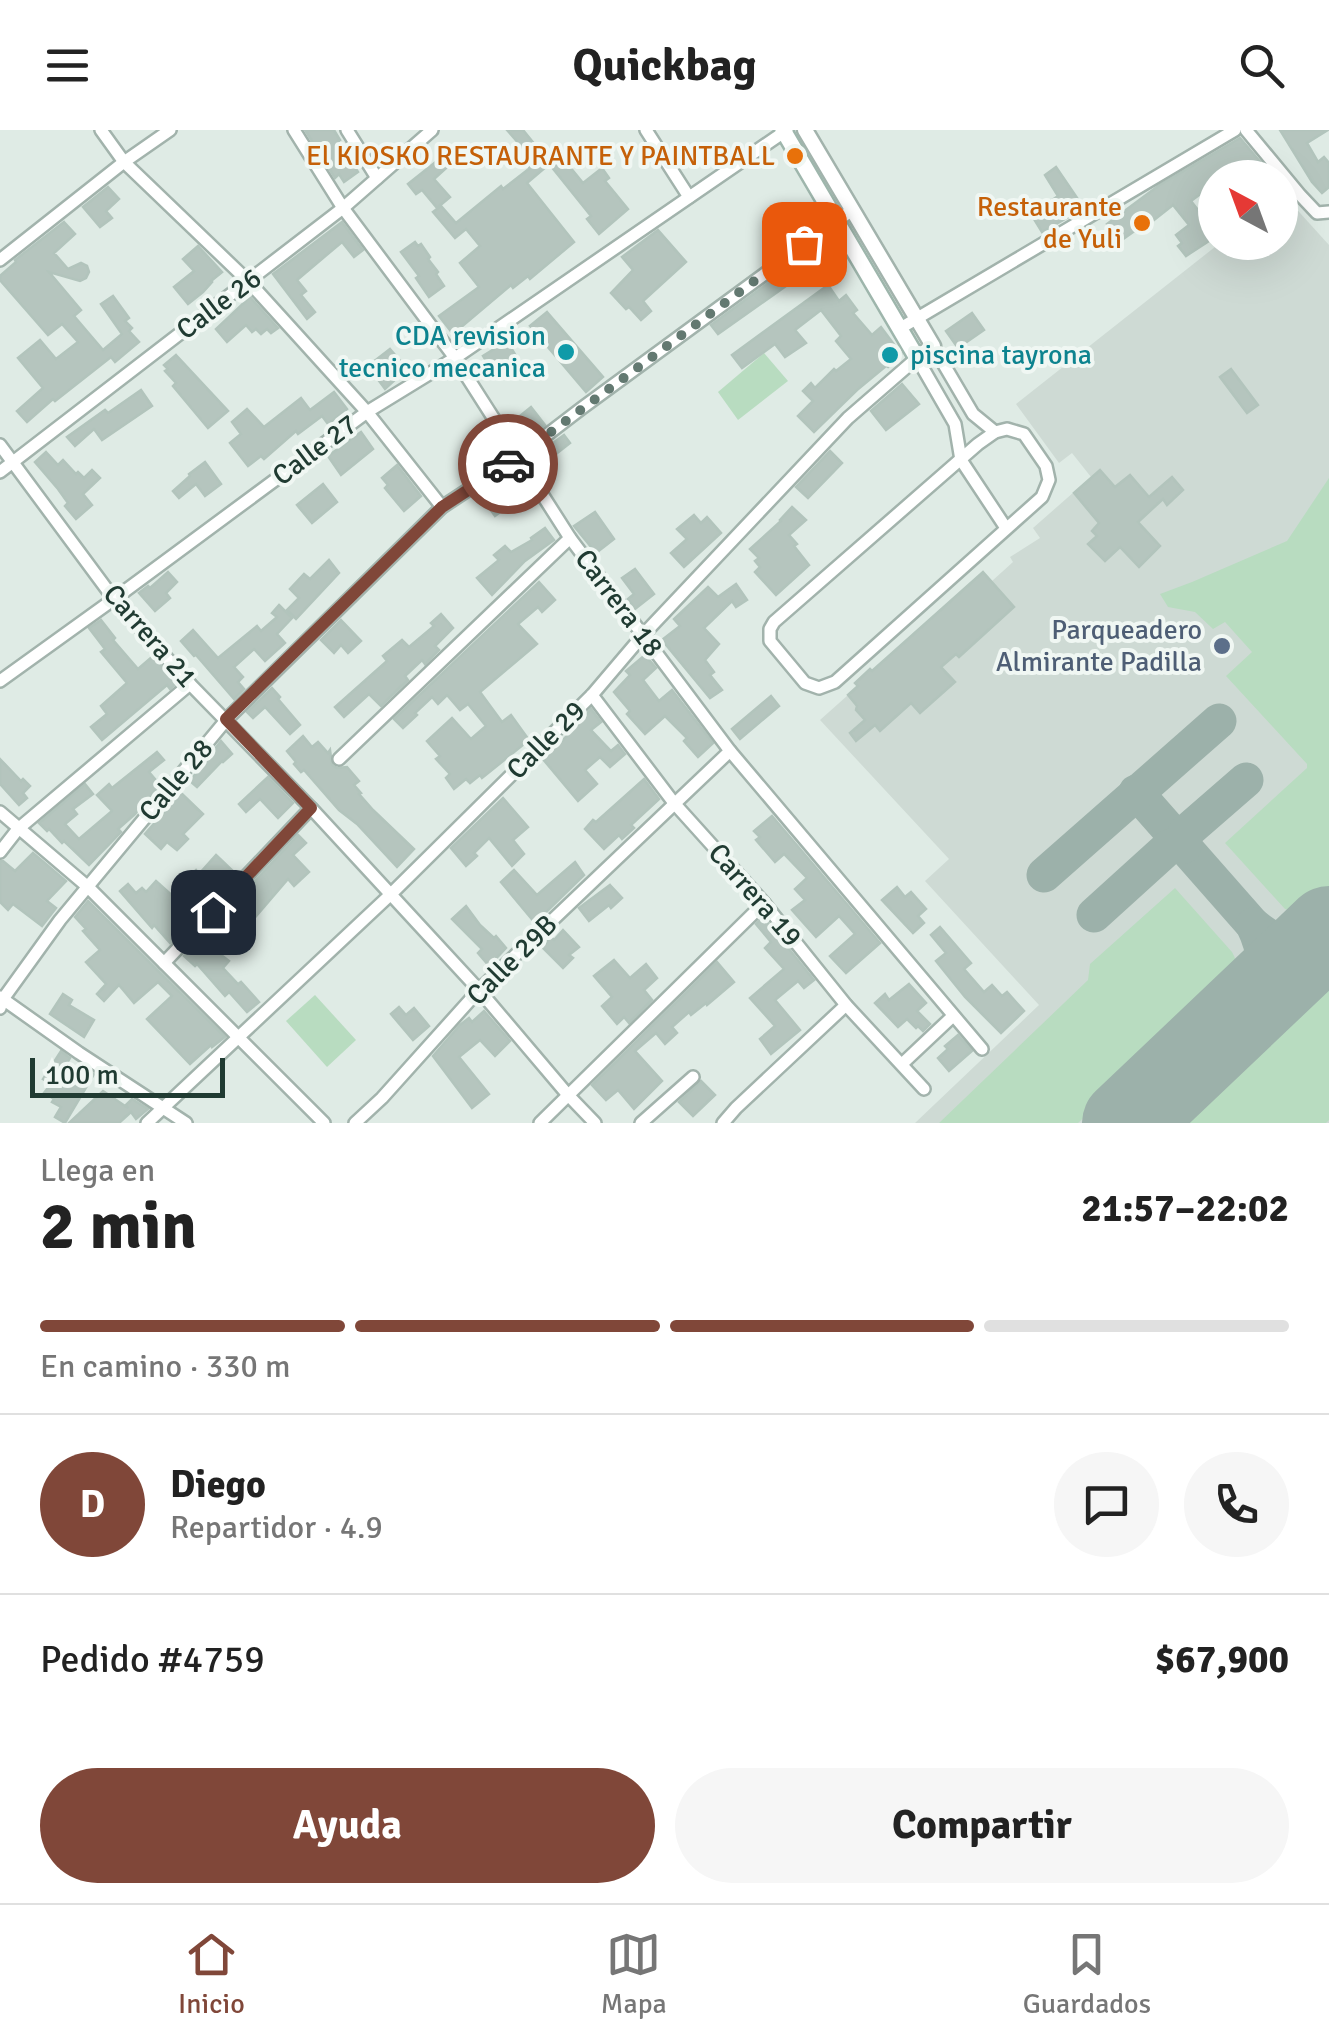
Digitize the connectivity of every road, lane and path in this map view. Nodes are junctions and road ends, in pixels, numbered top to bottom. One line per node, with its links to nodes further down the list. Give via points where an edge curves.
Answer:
1 (101, 130): 11 (street)
2 (170, 130): 11 (street)
3 (294, 130): 14 (street, Carrera 18)
4 (347, 130): 12 (street)
5 (646, 130): 13 (street)
6 (784, 130): 13 (street, Calle 27); 17 (main road)
7 (805, 130): 15 (street)
8 (1235, 130): 20 (street)
9 (1246, 130): 16 (street, via 1308,204)
10 (426, 132): 12 (street, Calle 26)
11 (124, 162): 18 (street); 19 (street)
12 (377, 178): 14 (street, Calle 26)
13 (689, 197): 23 (street, Calle 27)
14 (343, 208): 19 (street, Calle 26); 23 (street, Carrera 18)
15 (852, 210): 17 (street, Calle 28); 20 (street)
16 (1329, 212)
17 (836, 220): 21 (main road); 28 (street, Calle 28)
18 (0, 260)
19 (249, 282): 25 (street); 30 (street, Calle 26)
20 (917, 319): 21 (street); 22 (street)
21 (899, 329): 24 (main road)
22 (933, 346): 24 (street, Calle 29); 26 (street, via 973,414)
23 (455, 358): 25 (street, Calle 27); 28 (street, Carrera 18)
24 (917, 358): 29 (street, via 955,424); 36 (street, Calle 29, via 848,418)
25 (367, 412): 32 (street); 35 (street, Calle 27)
26 (995, 432): 29 (street); 33 (street, via 1024,434 1049,475 1042,496)
27 (0, 446): 30 (street, Carrera 21)
28 (518, 457): 32 (street, Calle 28); 34 (street, Carrera 18)
29 (961, 460): 33 (street); 33 (street, via 774,622 774,648 805,683 819,688 835,682)
30 (13, 461): 31 (street, Calle 26); 35 (street, Carrera 21)
31 (0, 472)
32 (442, 507): 40 (street, Calle 28)
33 (1006, 528)
34 (570, 538): 36 (street, Carrera 18); 42 (street)
35 (114, 599): 37 (street, Calle 27); 38 (street, Carrera 21)
36 (643, 635): 39 (street, Calle 29); 41 (street, Carrera 18)
37 (0, 681)
38 (190, 684): 40 (street, Carrera 21); 46 (street)
39 (592, 695): 43 (street, Carrera 19); 49 (street, Calle 29)
40 (226, 719): 44 (street, Carrera 21); 48 (street, Calle 28)
41 (730, 751): 43 (street, Calle 29B); 55 (street, Carrera 18)
42 (340, 759)
43 (674, 803): 50 (street, Carrera 19); 52 (street, Calle 29B)
44 (311, 808): 49 (street, Carrera 21); 51 (street)
45 (0, 812): 46 (street)
46 (18, 829): 47 (street); 48 (street)
47 (0, 852)
48 (88, 887): 51 (street); 53 (street, Calle 28)
49 (390, 895): 52 (street, Carrera 21); 56 (street, Calle 29)
50 (764, 903): 54 (street, Carrera 19); 61 (street)
51 (164, 963): 56 (street)
52 (478, 990): 61 (street, Carrera 21); 66 (street, Calle 29B)
53 (1, 1001): 62 (street)
54 (846, 1005): 58 (street, Carrera 19); 70 (street)
55 (954, 1016): 57 (street, Carrera 18); 58 (street)
56 (238, 1038): 62 (street, Calle 29); 65 (street)
57 (982, 1049)
58 (902, 1064): 60 (street, Carrera 19)
59 (693, 1077): 69 (street)
60 (924, 1088)
61 (568, 1096): 67 (street); 68 (street, Carrera 21)
62 (164, 1107): 63 (street, Calle 29); 64 (street)
63 (147, 1123)
64 (186, 1123)
65 (324, 1123)
66 (355, 1123)
67 (540, 1123)
68 (595, 1123)
69 (641, 1123)
70 (723, 1123)

